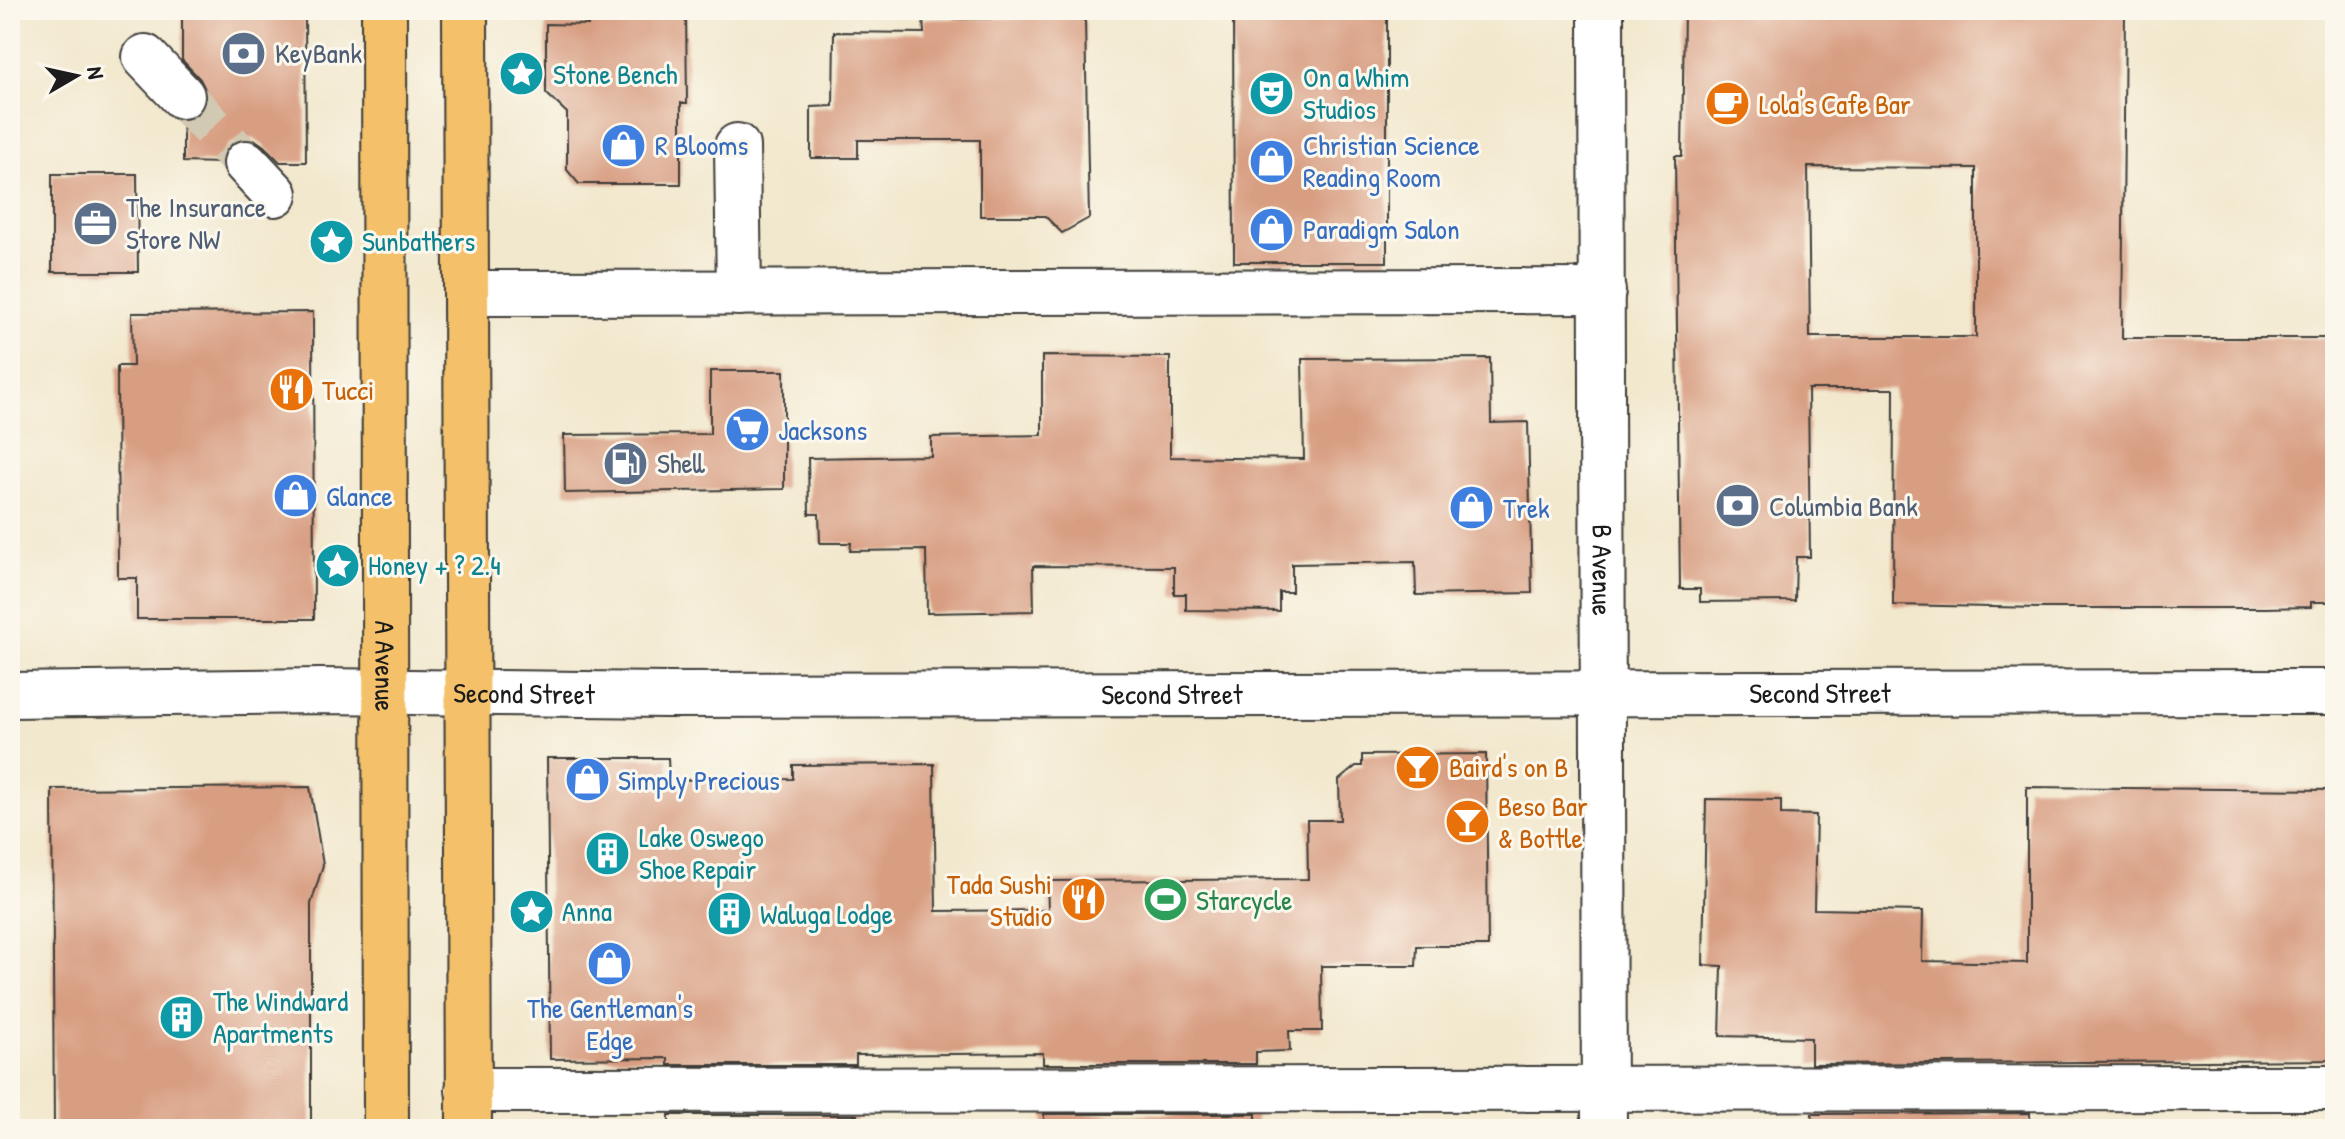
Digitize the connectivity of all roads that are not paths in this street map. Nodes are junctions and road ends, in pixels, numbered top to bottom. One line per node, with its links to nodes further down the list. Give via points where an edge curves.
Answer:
1 (384, 10): 12 (main road, A Avenue)
2 (465, 10): 10 (main road)
3 (1601, 10): 9 (street, B Avenue)
4 (145, 57): 5 (street)
5 (182, 96)
6 (737, 146): 11 (street)
7 (246, 163): 8 (street)
8 (275, 194)
9 (1603, 291): 11 (street); 15 (street, B Avenue)
10 (466, 293): 11 (street); 13 (main road)
11 (739, 293)
12 (387, 691): 13 (street, Second Street); 16 (street, Second Street); 20 (main road, A Avenue)
13 (467, 691): 15 (street, Second Street); 19 (main road)
14 (2335, 692): 15 (street, Second Street)
15 (1603, 693): 18 (street, B Avenue)
16 (10, 695)
17 (2335, 1088): 18 (street)
18 (1604, 1109): 19 (street)
19 (469, 1110)
20 (386, 1129)

